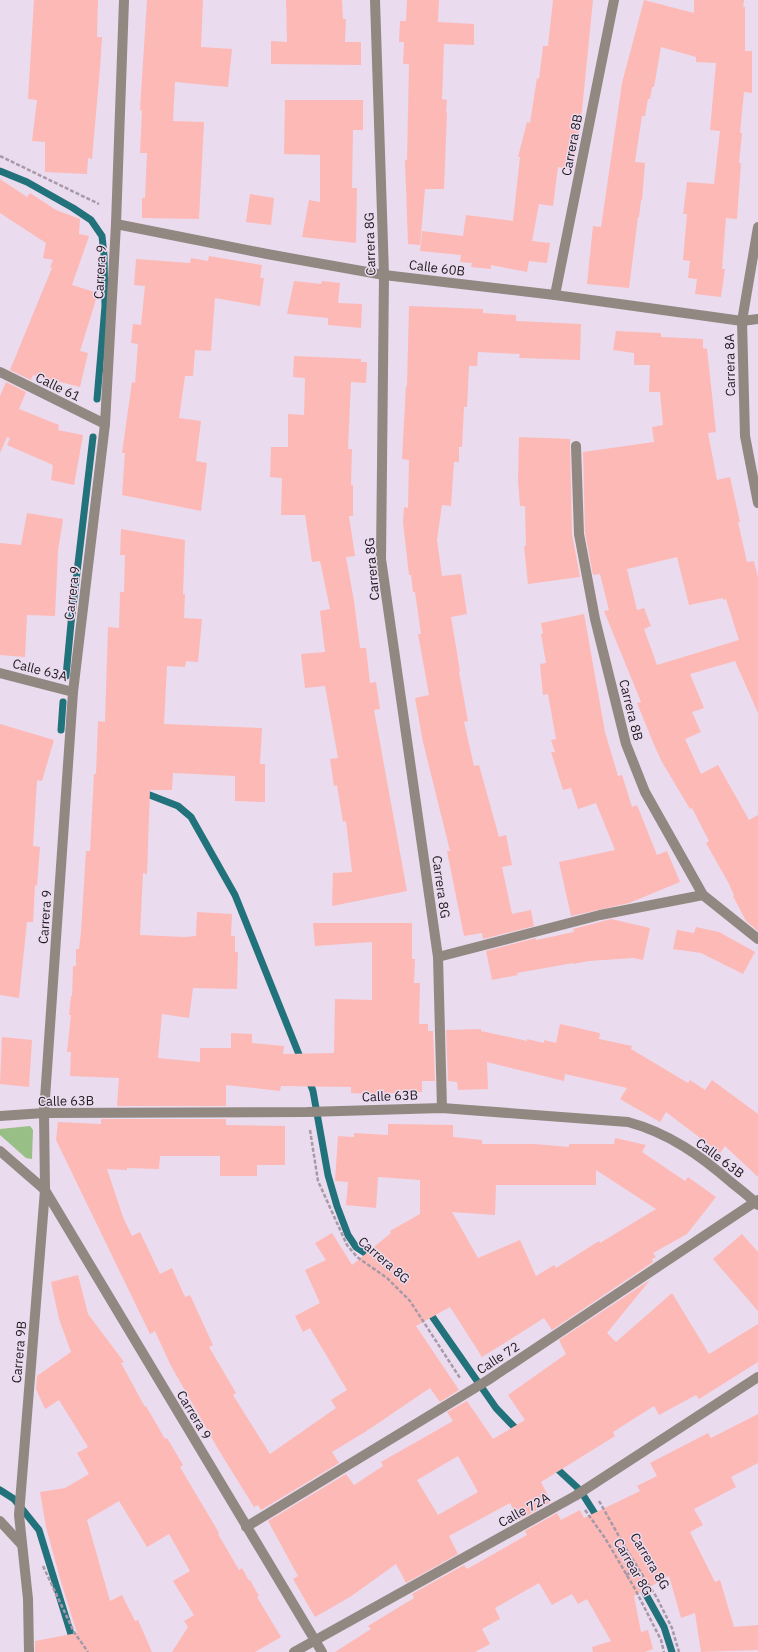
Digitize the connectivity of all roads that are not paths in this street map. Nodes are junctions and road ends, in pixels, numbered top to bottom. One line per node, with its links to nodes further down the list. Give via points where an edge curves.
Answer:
1 (124, 0): 4 (street, Carrera 9)
2 (375, 0): 6 (street, Carrera 8G)
3 (614, 0): 7 (street, Carrera 8B)
4 (116, 224): 6 (street, Calle 60B); 11 (street, Carrera 9)
5 (758, 227): 9 (street, Carrera 8A)
6 (384, 275): 7 (street, Calle 60B); 18 (street, Carrera 8G, via 381,559)
7 (555, 295): 9 (street, Calle 60B)
8 (758, 319): 9 (street, Calle 60B)
9 (742, 321): 13 (street, Carrera 8A, via 745,436)
10 (0, 372): 11 (street, Calle 61)
11 (105, 424): 15 (street, Carrera 9)
12 (576, 446): 16 (street, Carrera 8B, via 580,534 595,619 626,744 646,792)
13 (758, 503)
14 (0, 673): 15 (street, Calle 63A)
15 (73, 692): 20 (street, Carrera 9)
16 (703, 895): 17 (street, Carrera 8B); 18 (street, via 600,915)
17 (758, 939)
18 (438, 957): 19 (street, Carrera 8G)
19 (442, 1108): 20 (street, Calle 63B, via 307,1112); 24 (street, Calle 63B, via 628,1122 644,1126 672,1138 714,1167)
20 (44, 1113): 21 (street, Calle 63B); 23 (street, Carrera 9)
21 (0, 1116)
22 (0, 1151): 23 (street, Carrera 9)
23 (45, 1190): 27 (street, Carrera 9); 28 (street, Carrera 9B, via 19,1515)
24 (757, 1202): 27 (street, Calle 72, via 488,1380)
25 (758, 1377): 29 (street, Calle 72A, via 591,1487)
26 (0, 1521): 28 (street)
27 (246, 1527): 29 (street, Carrera 9)
28 (21, 1544): 30 (street, Carrera 9B, via 28,1599)
29 (315, 1640): 31 (street, Calle 72A); 32 (street, Carrera 9)
30 (29, 1652)
31 (294, 1652)
32 (322, 1652)

